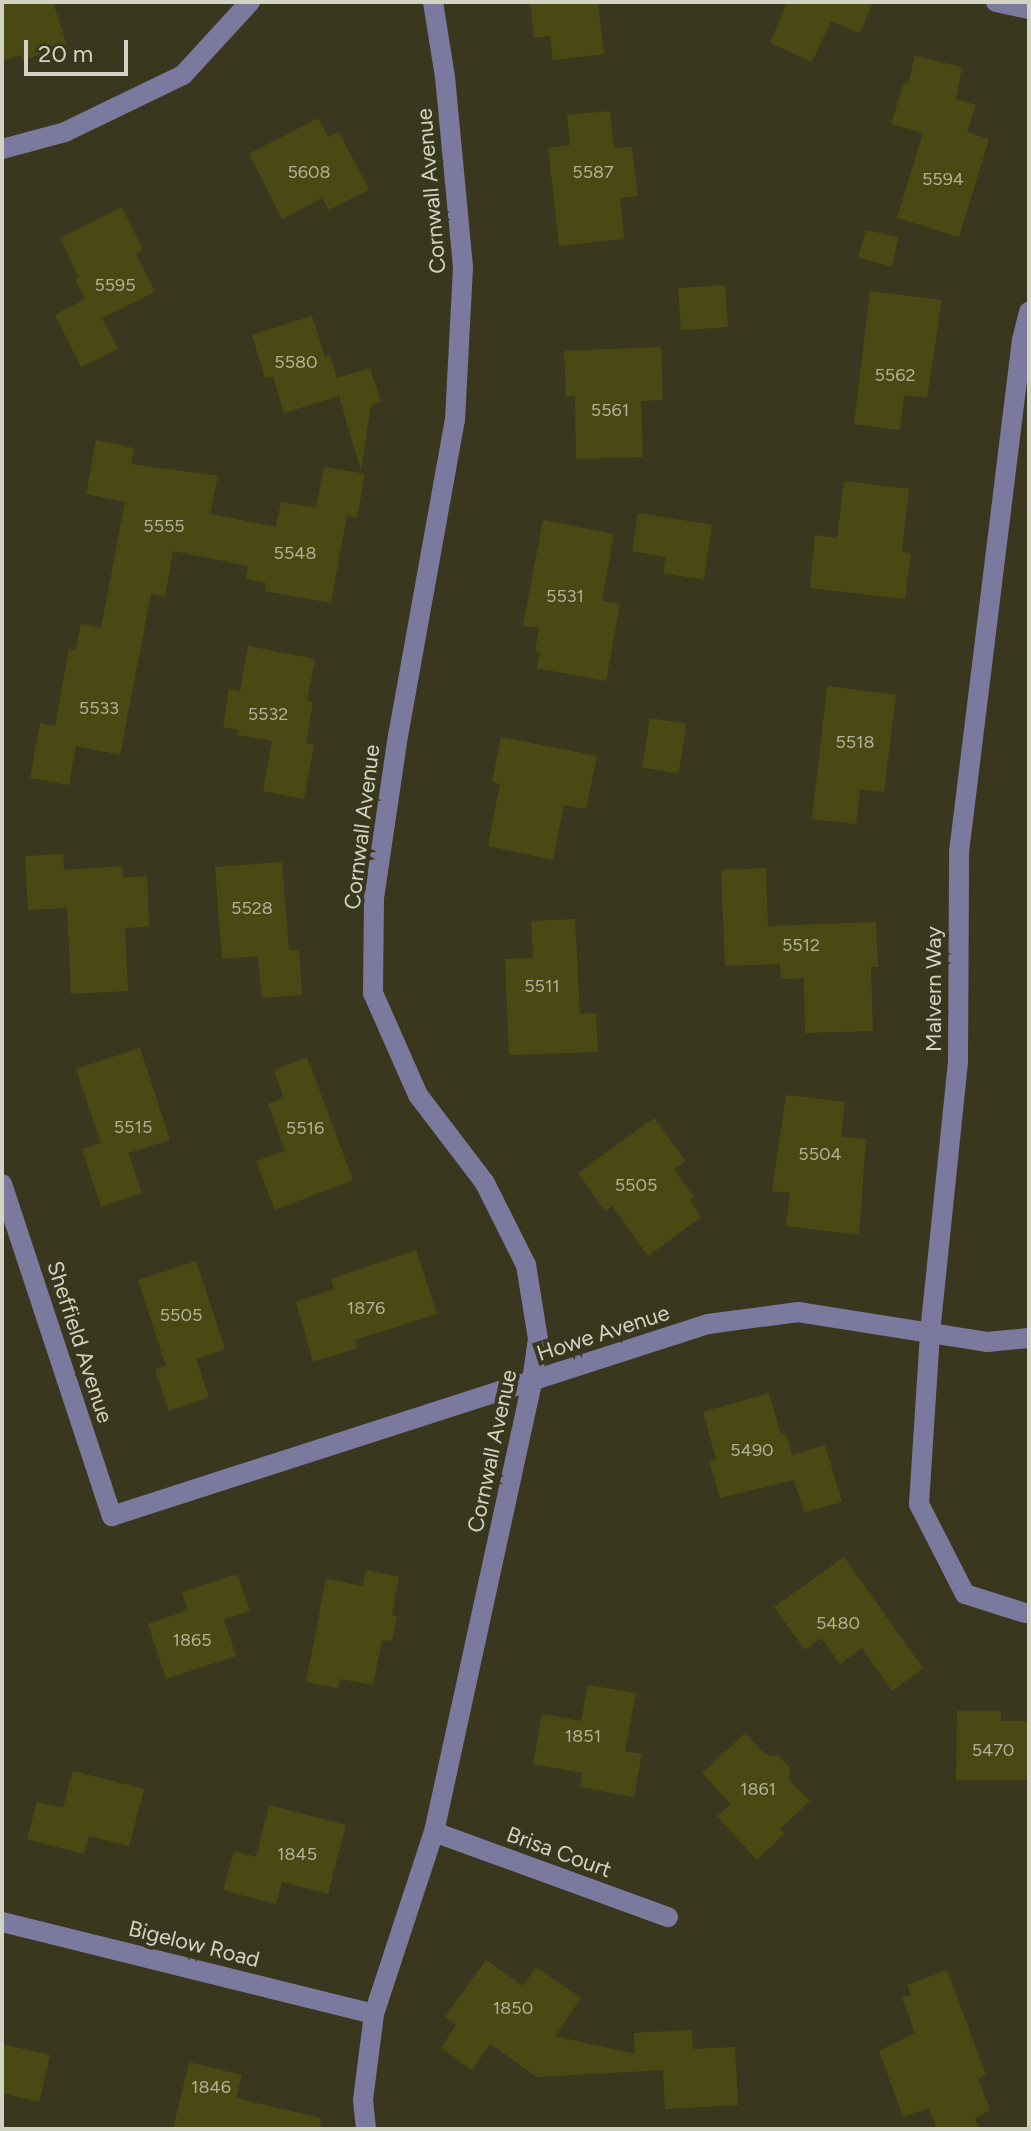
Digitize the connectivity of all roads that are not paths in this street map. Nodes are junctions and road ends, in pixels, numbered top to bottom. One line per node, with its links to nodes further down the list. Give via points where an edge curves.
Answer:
1 (250, 2): 5 (street, via 183,75 65,132)
2 (433, 2): 10 (street, Cornwall Avenue, via 463,267 455,420 374,898 373,993 418,1095 485,1183 526,1265 538,1339)
3 (996, 2): 4 (street)
4 (1029, 9)
5 (2, 149)
6 (1029, 312): 8 (street, Malvern Way, via 959,852 958,1061)
7 (2, 1184): 11 (street, Sheffield Avenue)
8 (930, 1333): 9 (street, Howe Avenue, via 987,1342); 10 (street, Howe Avenue, via 798,1312 708,1324); 12 (street, Malvern Way, via 919,1504 965,1594)
9 (1029, 1338)
10 (532, 1381): 11 (street, Howe Avenue); 13 (street, Cornwall Avenue)
11 (112, 1516)
12 (1025, 1613)
13 (434, 1832): 14 (street, Brisa Court); 16 (street, Cornwall Avenue)
14 (668, 1917)
15 (2, 1922): 16 (street, Bigelow Road)
16 (374, 2014): 17 (street, Cornwall Avenue, via 363,2100)
17 (366, 2129)

